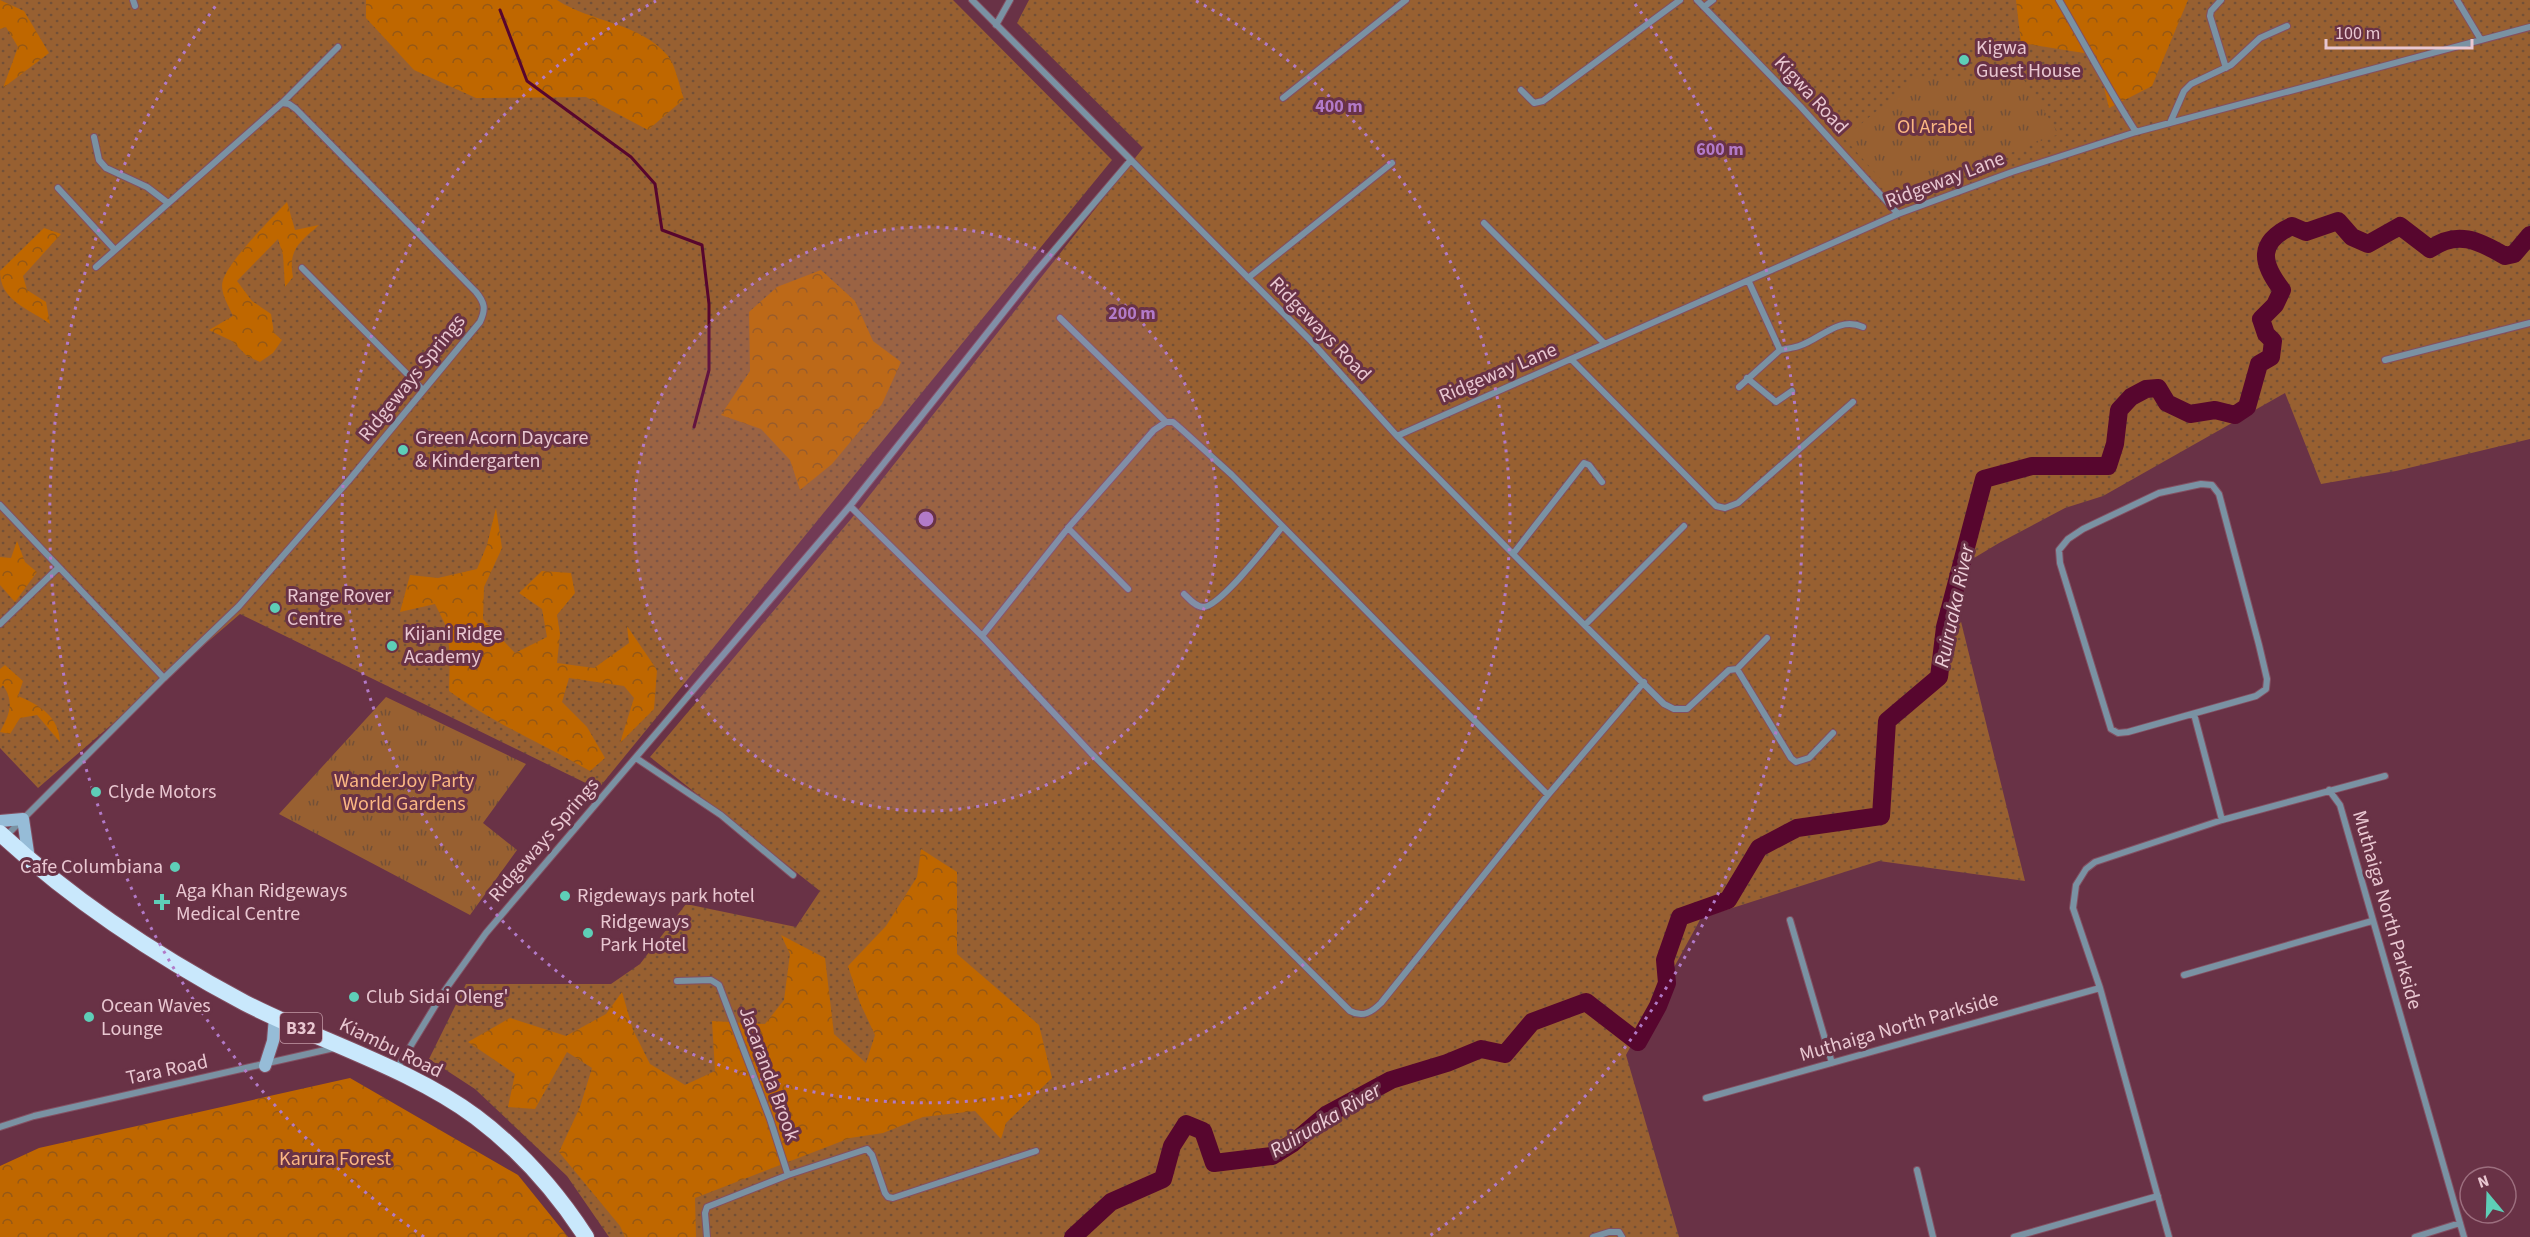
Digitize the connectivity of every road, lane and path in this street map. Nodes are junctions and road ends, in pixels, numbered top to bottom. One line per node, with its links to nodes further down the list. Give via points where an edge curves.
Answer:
1 (972, 0): 11 (street, Ridgeways Road)
2 (1010, 0): 11 (street)
3 (1406, 0): 18 (street)
4 (1680, 0): 17 (street, via 1543,101 1534,103)
5 (1697, 0): 10 (street, Kigwa Road)
6 (1713, 0): 10 (street)
7 (2059, 0): 21 (street)
8 (2221, 0): 16 (street, via 2211,16)
9 (2457, 0): 14 (street)
10 (1704, 7): 27 (street, Kigwa Road)
11 (996, 25): 23 (street, Ridgeways Road)
12 (2287, 26): 16 (street, via 2260,38)
13 (2530, 27): 14 (street, Ridgeway Lane)
14 (2481, 40): 20 (street, Ridgeway Lane)
15 (338, 47): 19 (street)
16 (2226, 68): 20 (street, via 2187,87)
17 (1521, 90)
18 (1283, 98)
19 (282, 103): 26 (street); 43 (street, Ridgeways Springs, via 296,109 483,301 480,322)
20 (2170, 123): 21 (street, Ridgeway Lane)
21 (2136, 132): 27 (street, Ridgeway Lane)
22 (94, 136): 26 (street, via 99,160 106,168 147,187)
23 (1130, 161): 32 (street, Ridgeways Road); 50 (street, Ridgeways Springs, via 1034,274)
24 (1392, 163): 32 (street)
25 (58, 188): 29 (street)
26 (168, 203): 29 (street)
27 (1898, 214): 33 (street, Ridgeway Lane)
28 (1484, 223): 37 (street)
29 (115, 250): 30 (street)
30 (96, 267)
31 (302, 268): 43 (street)
32 (1248, 278): 47 (street, Ridgeways Road)
33 (1749, 282): 37 (street, Ridgeway Lane); 38 (street)
34 (1060, 318): 46 (street)
35 (2530, 323): 40 (street)
36 (1863, 327): 38 (street, via 1842,325 1799,346)
37 (1605, 344): 39 (street, Ridgeway Lane)
38 (1780, 350): 41 (street)
39 (1571, 360): 45 (street, via 1716,506 1725,508 1738,503); 47 (street, Ridgeway Lane)
40 (2385, 360)
41 (1748, 378): 42 (street); 44 (street, via 1776,402)
42 (1739, 387)
43 (423, 390): 63 (street, Ridgeways Springs, via 239,606)
44 (1792, 391)
45 (1852, 402)
46 (1166, 422): 51 (street, via 1180,428); 53 (street, via 1154,429)
47 (1397, 436): 54 (street, Ridgeways Road)
48 (1602, 482): 54 (street, via 1584,463)
49 (0, 506): 55 (street)
50 (850, 506): 60 (street); 67 (street, Ridgeways Springs)
51 (1282, 526): 57 (street, via 1211,605 1196,606); 70 (street)
52 (1684, 526): 59 (street)
53 (1068, 528): 56 (street); 60 (street)
54 (1513, 554): 59 (street, Ridgeways Road)
55 (58, 568): 58 (street); 63 (street)
56 (1128, 589)
57 (1184, 594)
58 (0, 624)
59 (1585, 625): 64 (street, Ridgeways Road)
60 (982, 636): 70 (street, via 1091,753 1355,1013 1367,1013 1381,1003)
61 (1767, 638): 62 (street)
62 (1737, 669): 64 (street, Ridgeways Road, via 1729,670 1686,709 1664,704); 66 (street, via 1796,762 1809,758)
63 (164, 678): 71 (street, Ridgeways Springs)
64 (1644, 682): 70 (street)
65 (2194, 714): 65 (street, via 2128,732 2110,729 2060,563 2060,550 2068,539 2102,519 2159,493 2201,484 2212,485 2219,494 2267,679 2266,689 2256,696); 72 (street)
66 (1833, 733)
67 (636, 758): 76 (street, via 721,815); 86 (street, Ridgeways Springs, via 486,933 443,993)
68 (2385, 776): 69 (street)
69 (2329, 790): 72 (street); 78 (street, Muthaiga North Parkside, via 2340,805)
70 (1548, 795)
71 (23, 819): 73 (main road); 74 (street, Ridgeways Springs); 75 (main road)
72 (2222, 820): 81 (street, via 2095,862 2079,878 2073,908)
73 (0, 821)
74 (2, 835): 75 (highway, Kiambu Road / B32)
75 (29, 860): 82 (highway, Kiambu Road / B32, via 146,946)
76 (793, 875)
77 (1790, 921): 84 (street)
78 (2373, 921): 79 (street); 93 (street, Muthaiga North Parkside)
79 (2184, 975)
80 (677, 981): 91 (street, Jacaranda Brook, via 711,980 719,985)
81 (2100, 988): 84 (street, Muthaiga North Parkside); 92 (street)
82 (275, 1017): 83 (highway, Kiambu Road / B32); 85 (main road, via 273,1041)
83 (341, 1047): 85 (street, Tara Road); 86 (highway, Kiambu Road / B32)
84 (1832, 1063): 87 (street, Muthaiga North Parkside)
85 (264, 1066): 88 (street, Tara Road, via 34,1116)
86 (396, 1071): 95 (highway, Kiambu Road / B32, via 476,1117 513,1148 549,1185)
87 (1706, 1098)
88 (0, 1127)
89 (1036, 1151): 91 (street, via 893,1198 885,1193 867,1149)
90 (1917, 1170): 99 (street)
91 (788, 1175): 96 (street, via 707,1207)
92 (2158, 1196): 100 (street); 101 (street)
93 (2458, 1216)
94 (2458, 1224): 102 (street)
95 (586, 1237)
96 (707, 1237)
97 (1593, 1237): 98 (street, via 1618,1232)
98 (1622, 1237)
99 (1933, 1237)
100 (2014, 1237)
101 (2169, 1237)
102 (2415, 1237)

